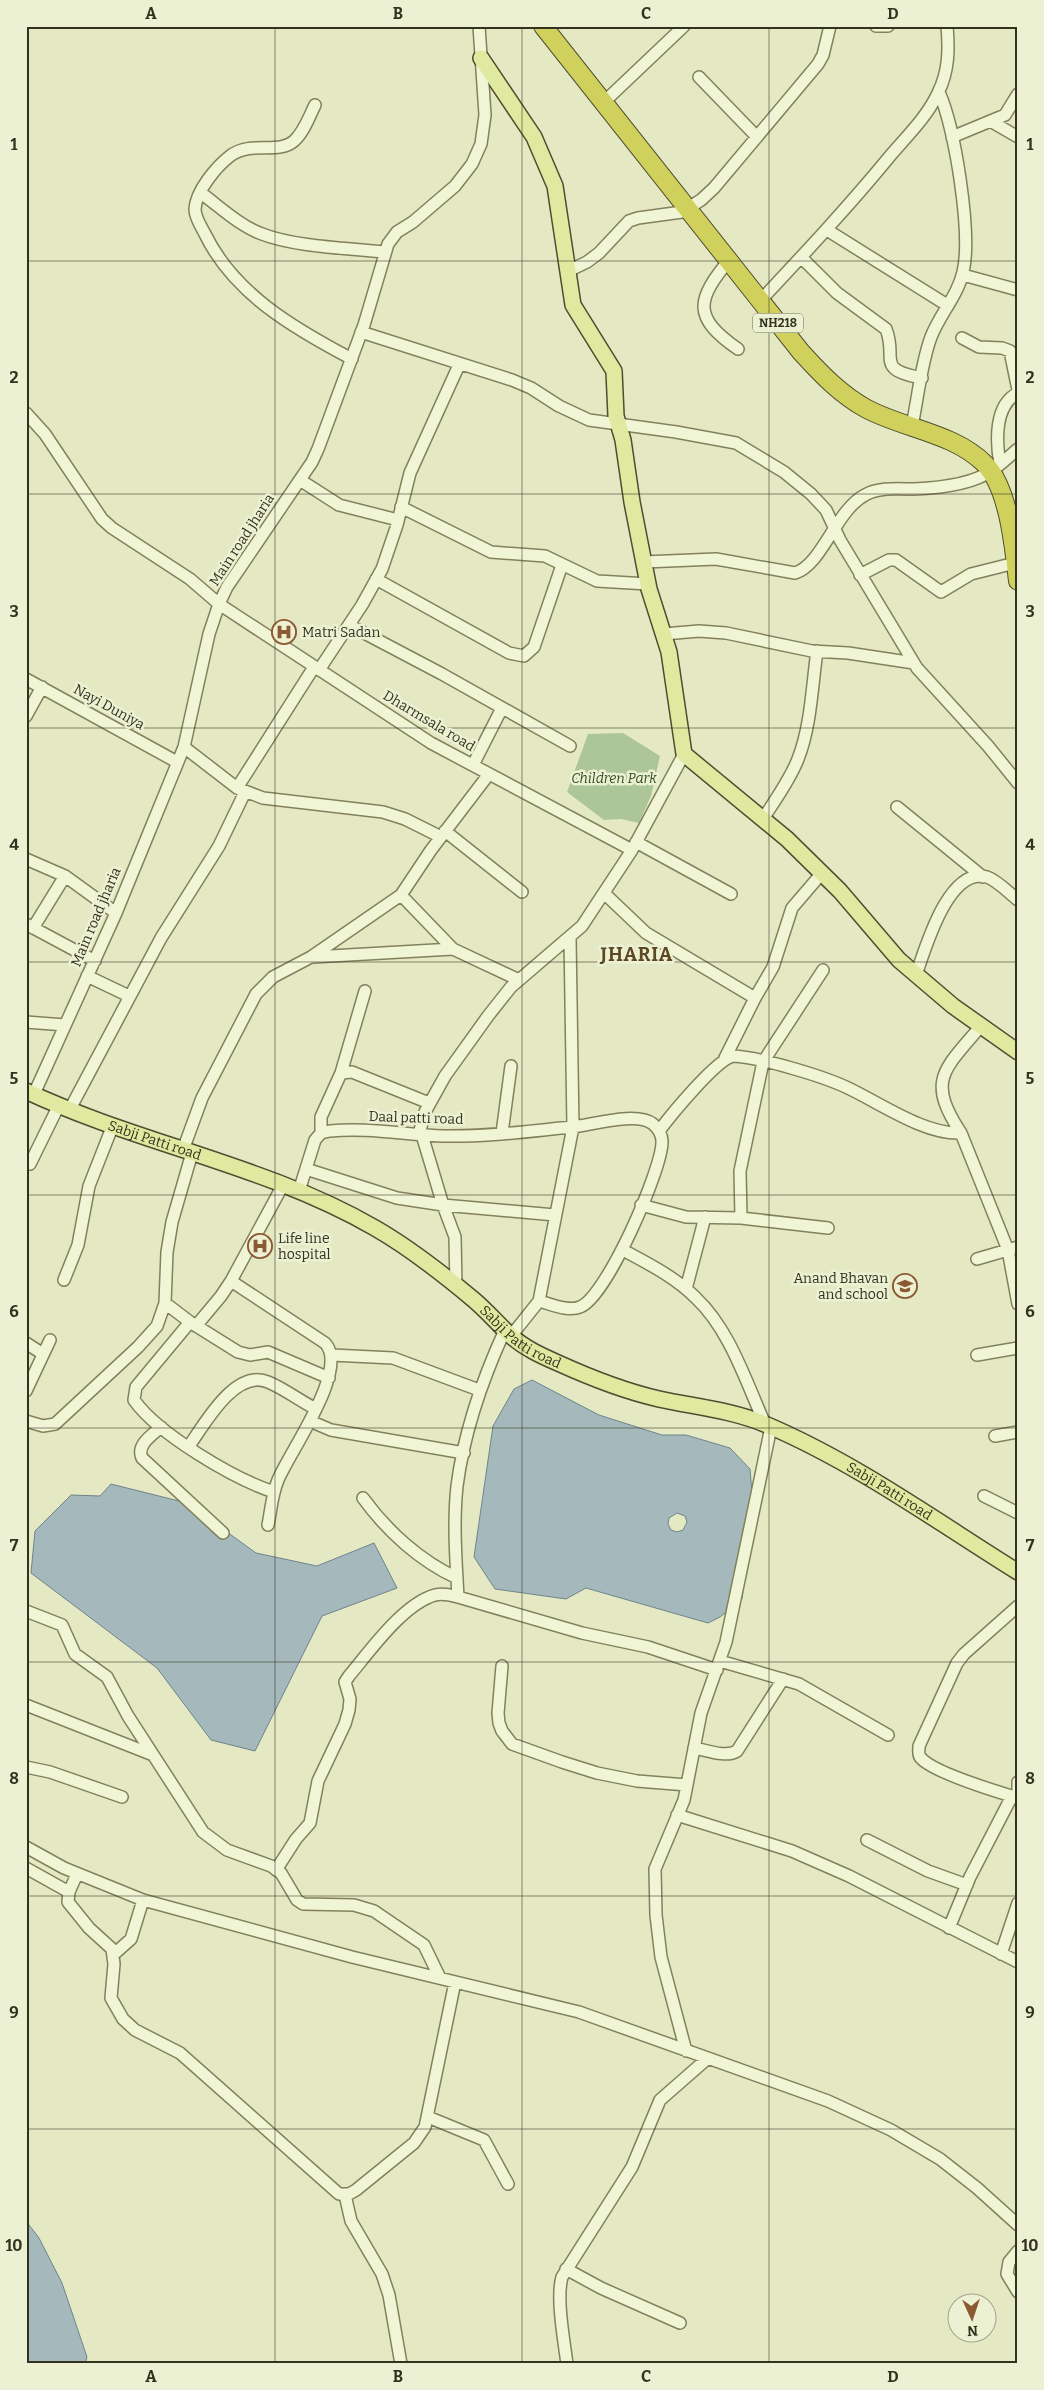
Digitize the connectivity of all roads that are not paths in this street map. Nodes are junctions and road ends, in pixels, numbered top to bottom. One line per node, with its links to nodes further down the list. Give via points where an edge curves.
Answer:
1 (479, 26): 8 (street, Main road jharia)
2 (544, 26): 12 (highway, NH218)
3 (684, 26): 12 (street)
4 (830, 26): 15 (street, via 818,64)
5 (876, 26): 6 (street)
6 (888, 26)
7 (947, 26): 10 (street, via 947,70)
8 (481, 58): 21 (street, Main road jharia, via 485,116 477,154 455,186 398,232); 24 (main road, via 534,137 555,186)
9 (699, 77): 15 (street)
10 (939, 92): 16 (street); 20 (street, via 929,110)
11 (1018, 94): 14 (street, via 1005,115)
12 (604, 102): 19 (highway, NH218)
13 (315, 105): 18 (street, via 294,141 287,146 250,147 237,151 217,168)
14 (992, 122): 16 (street); 17 (street)
15 (756, 137): 19 (street, via 714,188)
16 (952, 137): 25 (street, via 967,243)
17 (1018, 137)
18 (201, 193): 21 (street, via 261,234); 32 (street, via 195,208 197,220 211,246 235,276 280,318)
19 (689, 208): 23 (highway, NH218); 24 (street, via 629,221 593,258)
20 (826, 230): 22 (street); 28 (street)
21 (384, 252): 29 (street, Main road jharia)
22 (801, 257): 27 (street); 35 (street, via 837,293 886,329 888,356 897,370)
23 (730, 259): 27 (highway, NH218); 31 (street, via 708,288 704,306 710,326)
24 (568, 271): 38 (main road, via 573,305 614,371)
25 (963, 275): 26 (street); 28 (street)
26 (1018, 290)
27 (761, 300): 39 (highway, NH218, via 801,352 842,393 868,410)
28 (947, 305): 35 (street, via 931,338)
29 (361, 332): 32 (street, Main road jharia); 33 (street)
30 (962, 338): 34 (street, via 979,347 1007,349)
31 (738, 349)
32 (352, 359): 42 (street, Main road jharia, via 318,449)
33 (459, 365): 38 (street, via 531,388 589,420); 43 (street, via 410,473)
34 (1016, 372): 36 (street)
35 (922, 378): 39 (street)
36 (1018, 392): 41 (street, via 1008,401 1000,419)
37 (26, 413): 53 (street, Dharmsala road, via 45,434 102,519 140,548 190,578)
38 (620, 426): 45 (street, via 736,443 784,472 811,494 826,510); 46 (main road)
39 (912, 426): 41 (highway, NH218, via 937,435)
40 (1018, 449): 41 (street)
41 (995, 468): 45 (street, via 971,480 930,488 870,492 846,510); 47 (highway, NH218)
42 (300, 480): 44 (street, via 339,505); 53 (street, Main road jharia, via 227,587)
43 (401, 507): 44 (street); 48 (street, via 491,552 545,556)
44 (398, 520): 50 (street, via 388,554)
45 (834, 528): 46 (street, via 805,567 795,573 716,559); 49 (street)
46 (644, 562): 52 (main road)
47 (1015, 563): 49 (street, via 971,574 941,592 896,560 889,560); 51 (highway, NH218)
48 (562, 565): 50 (street, via 534,647 524,656 509,653); 52 (street, via 597,582)
49 (860, 575): 57 (street)
50 (376, 579): 54 (street)
51 (1018, 581)
52 (648, 584): 55 (main road)
53 (219, 604): 58 (street, Dharmsala road); 64 (street, Main road jharia, via 209,634)
54 (349, 625): 58 (street); 61 (street)
55 (664, 634): 56 (street, via 726,633); 65 (main road)
56 (817, 651): 57 (street); 72 (street, via 799,757)
57 (914, 662): 69 (street)
58 (316, 669): 67 (street, Dharmsala road, via 431,744); 70 (street)
59 (26, 679): 60 (street, Nayi Duniya)
60 (42, 687): 62 (street); 66 (street, Nayi Duniya)
61 (502, 708): 63 (street); 67 (street)
62 (26, 716)
63 (570, 746)
64 (184, 747): 66 (street, Main road jharia); 70 (street)
65 (684, 754): 72 (main road); 74 (street)
66 (178, 762): 84 (street, Main road jharia)
67 (473, 765): 68 (street, Dharmsala road)
68 (489, 774): 73 (street); 74 (street, Dharmsala road)
69 (1018, 783)
70 (241, 790): 73 (street, via 283,802 383,812); 95 (street, via 219,846 174,916)
71 (896, 807): 78 (street)
72 (763, 819): 76 (main road)
73 (443, 834): 79 (street); 82 (street)
74 (634, 846): 80 (street); 81 (street, Dharmsala road)
75 (26, 859): 77 (street)
76 (822, 873): 91 (main road); 96 (street, via 792,908 773,967)
77 (65, 876): 84 (street); 85 (street)
78 (983, 876): 83 (street); 91 (street, via 965,881 943,906)
79 (522, 892)
80 (604, 893): 86 (street); 96 (street, via 646,933)
81 (731, 894)
82 (401, 895): 87 (street); 88 (street)
83 (1018, 900)
84 (116, 913): 89 (street, Main road jharia)
85 (30, 926): 89 (street)
86 (570, 938): 93 (street); 109 (street)
87 (453, 949): 88 (street); 93 (street)
88 (311, 957): 115 (street, via 273,977 256,994 202,1098)
89 (95, 960): 92 (street, Main road jharia)
90 (823, 970): 102 (street)
91 (916, 975): 99 (main road)
92 (88, 976): 95 (street); 98 (street, Main road jharia)
93 (519, 980): 106 (street, via 460,1053)
94 (365, 992): 104 (street)
95 (129, 996): 107 (street)
96 (755, 998): 101 (street)
97 (26, 1022): 98 (street)
98 (65, 1025): 105 (street, Main road jharia)
99 (980, 1027): 100 (main road); 112 (street, via 944,1070 941,1091 947,1112)
100 (1018, 1052)
101 (725, 1058): 102 (street, via 741,1057); 110 (street)
102 (763, 1062): 112 (street, via 822,1077 946,1134); 124 (street, via 740,1171)
103 (511, 1066): 111 (street)
104 (341, 1073): 106 (street, via 359,1075); 113 (street, via 321,1117)
105 (30, 1093): 107 (main road, Sabji Patti road)
106 (429, 1103): 114 (street)
107 (65, 1107): 108 (main road, Sabji Patti road); 116 (street)
108 (113, 1125): 115 (main road, Sabji Patti road); 129 (street, via 89,1186 78,1245)
109 (573, 1127): 110 (street, Daal patti road, via 640,1119 653,1124); 111 (street, Daal patti road); 122 (street)
110 (659, 1131): 121 (street, via 662,1138 659,1159)
111 (502, 1133): 114 (street, Daal patti road)
112 (961, 1133): 126 (street)
113 (321, 1134): 114 (street, Daal patti road, via 341,1130); 117 (street, via 310,1151)
114 (421, 1134): 120 (street)
115 (188, 1152): 118 (main road, Sabji Patti road); 134 (street, via 167,1252)
116 (30, 1164)
117 (306, 1169): 119 (street); 120 (street, via 384,1195)
118 (283, 1185): 119 (main road, Sabji Patti road); 130 (street)
119 (299, 1191): 131 (main road, Sabji Patti road, via 377,1229)
120 (443, 1205): 122 (street); 131 (street, via 455,1237)
121 (641, 1205): 123 (street, via 686,1217); 127 (street)
122 (555, 1215): 133 (street)
123 (705, 1218): 124 (street); 132 (street)
124 (741, 1218): 125 (street)
125 (828, 1228)
126 (1013, 1248): 128 (street); 135 (street)
127 (623, 1250): 132 (street, via 671,1276); 133 (street, via 589,1301 580,1307 570,1309)
128 (978, 1259)
129 (64, 1280)
130 (231, 1280): 136 (street, via 221,1296); 142 (street, via 326,1343)
131 (456, 1286): 137 (main road, Sabji Patti road)
132 (686, 1289): 150 (street, via 718,1324)
133 (539, 1301): 137 (street)
134 (166, 1303): 136 (street); 148 (street, via 157,1326 138,1347 55,1424 43,1426)
135 (1018, 1304)
136 (193, 1324): 144 (street, via 245,1354 268,1352); 151 (street, via 136,1387 134,1394 138,1405)
137 (508, 1333): 145 (street); 150 (main road, Sabji Patti road, via 531,1350 588,1377 659,1399 724,1412)
138 (50, 1340): 141 (street)
139 (26, 1344): 141 (street)
140 (1018, 1348): 143 (street)
141 (43, 1354): 146 (street)
142 (332, 1355): 144 (street); 145 (street, via 394,1358)
143 (976, 1355)
144 (329, 1378): 147 (street)
145 (478, 1390): 155 (street)
146 (26, 1391)
147 (316, 1410): 149 (street); 154 (street, via 268,1382 243,1384 223,1399)
148 (26, 1421)
149 (310, 1421): 155 (street, via 331,1430); 156 (street, via 289,1455)
150 (768, 1426): 162 (main road, Sabji Patti road, via 838,1460); 167 (street)
151 (161, 1427): 154 (street); 161 (street, via 142,1446 141,1455)
152 (1018, 1432): 153 (street)
153 (995, 1436)
154 (189, 1446): 156 (street, via 230,1474)
155 (464, 1453): 163 (street, via 457,1487 455,1522)
156 (274, 1492): 160 (street)
157 (984, 1496): 159 (street)
158 (364, 1498): 163 (street, via 374,1513 421,1558)
159 (1018, 1513)
160 (268, 1525)
161 (222, 1534)
162 (1018, 1572)
163 (457, 1578): 164 (street)
164 (458, 1597): 167 (street, via 582,1633); 183 (street, via 436,1595 416,1604 348,1676 345,1682 350,1699 349,1710 318,1781 310,1823)
165 (1018, 1606): 177 (street, via 957,1663 918,1753 929,1764 972,1783)
166 (26, 1611): 173 (street, via 62,1625 75,1654 107,1677)
167 (719, 1665): 169 (street); 172 (street, via 701,1712)
168 (502, 1666): 176 (street, via 499,1723 512,1744 612,1776)
169 (783, 1680): 171 (street, via 811,1690); 172 (street, via 737,1751 723,1754)
170 (26, 1705): 173 (street)
171 (888, 1736)
172 (694, 1748): 176 (street)
173 (153, 1755): 183 (street, via 203,1832 227,1850)
174 (26, 1767): 178 (street)
175 (1018, 1782): 177 (street)
176 (687, 1784): 179 (street)
177 (1016, 1795): 185 (street)
178 (122, 1797)
179 (677, 1815): 189 (street, via 792,1851 849,1876); 195 (street, via 657,1860 654,1883 661,1957)
180 (867, 1840): 185 (street, via 928,1871)
181 (26, 1847): 184 (street)
182 (26, 1868): 186 (street)
183 (276, 1870): 193 (street, via 296,1900 303,1904 365,1907 416,1938 430,1952)
184 (77, 1874): 186 (street); 187 (street)
185 (967, 1885): 189 (street)
186 (69, 1892): 191 (street, via 70,1907 109,1945)
187 (143, 1900): 191 (street, via 131,1939); 193 (street)
188 (1018, 1903): 190 (street)
189 (949, 1928): 190 (street)
190 (1001, 1954): 192 (street)
191 (114, 1956): 199 (street, via 111,1998 114,2008 128,2025 180,2053 335,2192)
192 (1018, 1962)
193 (440, 1978): 194 (street)
194 (455, 1982): 195 (street, via 579,2012); 197 (street)
195 (686, 2051): 196 (street)
196 (708, 2058): 200 (street, via 828,2101 891,2130 940,2159); 202 (street, via 660,2100 632,2167)
197 (428, 2117): 198 (street, via 484,2140); 199 (street, via 425,2128 414,2143 356,2190)
198 (508, 2184)
199 (345, 2195): 205 (street, via 351,2221 375,2259 384,2281)
200 (1018, 2225)
201 (1018, 2250): 203 (street, via 1007,2274)
202 (566, 2269): 204 (street); 206 (street, via 559,2288 559,2302)
203 (1018, 2292)
204 (680, 2324)
205 (401, 2364)
206 (567, 2364)

